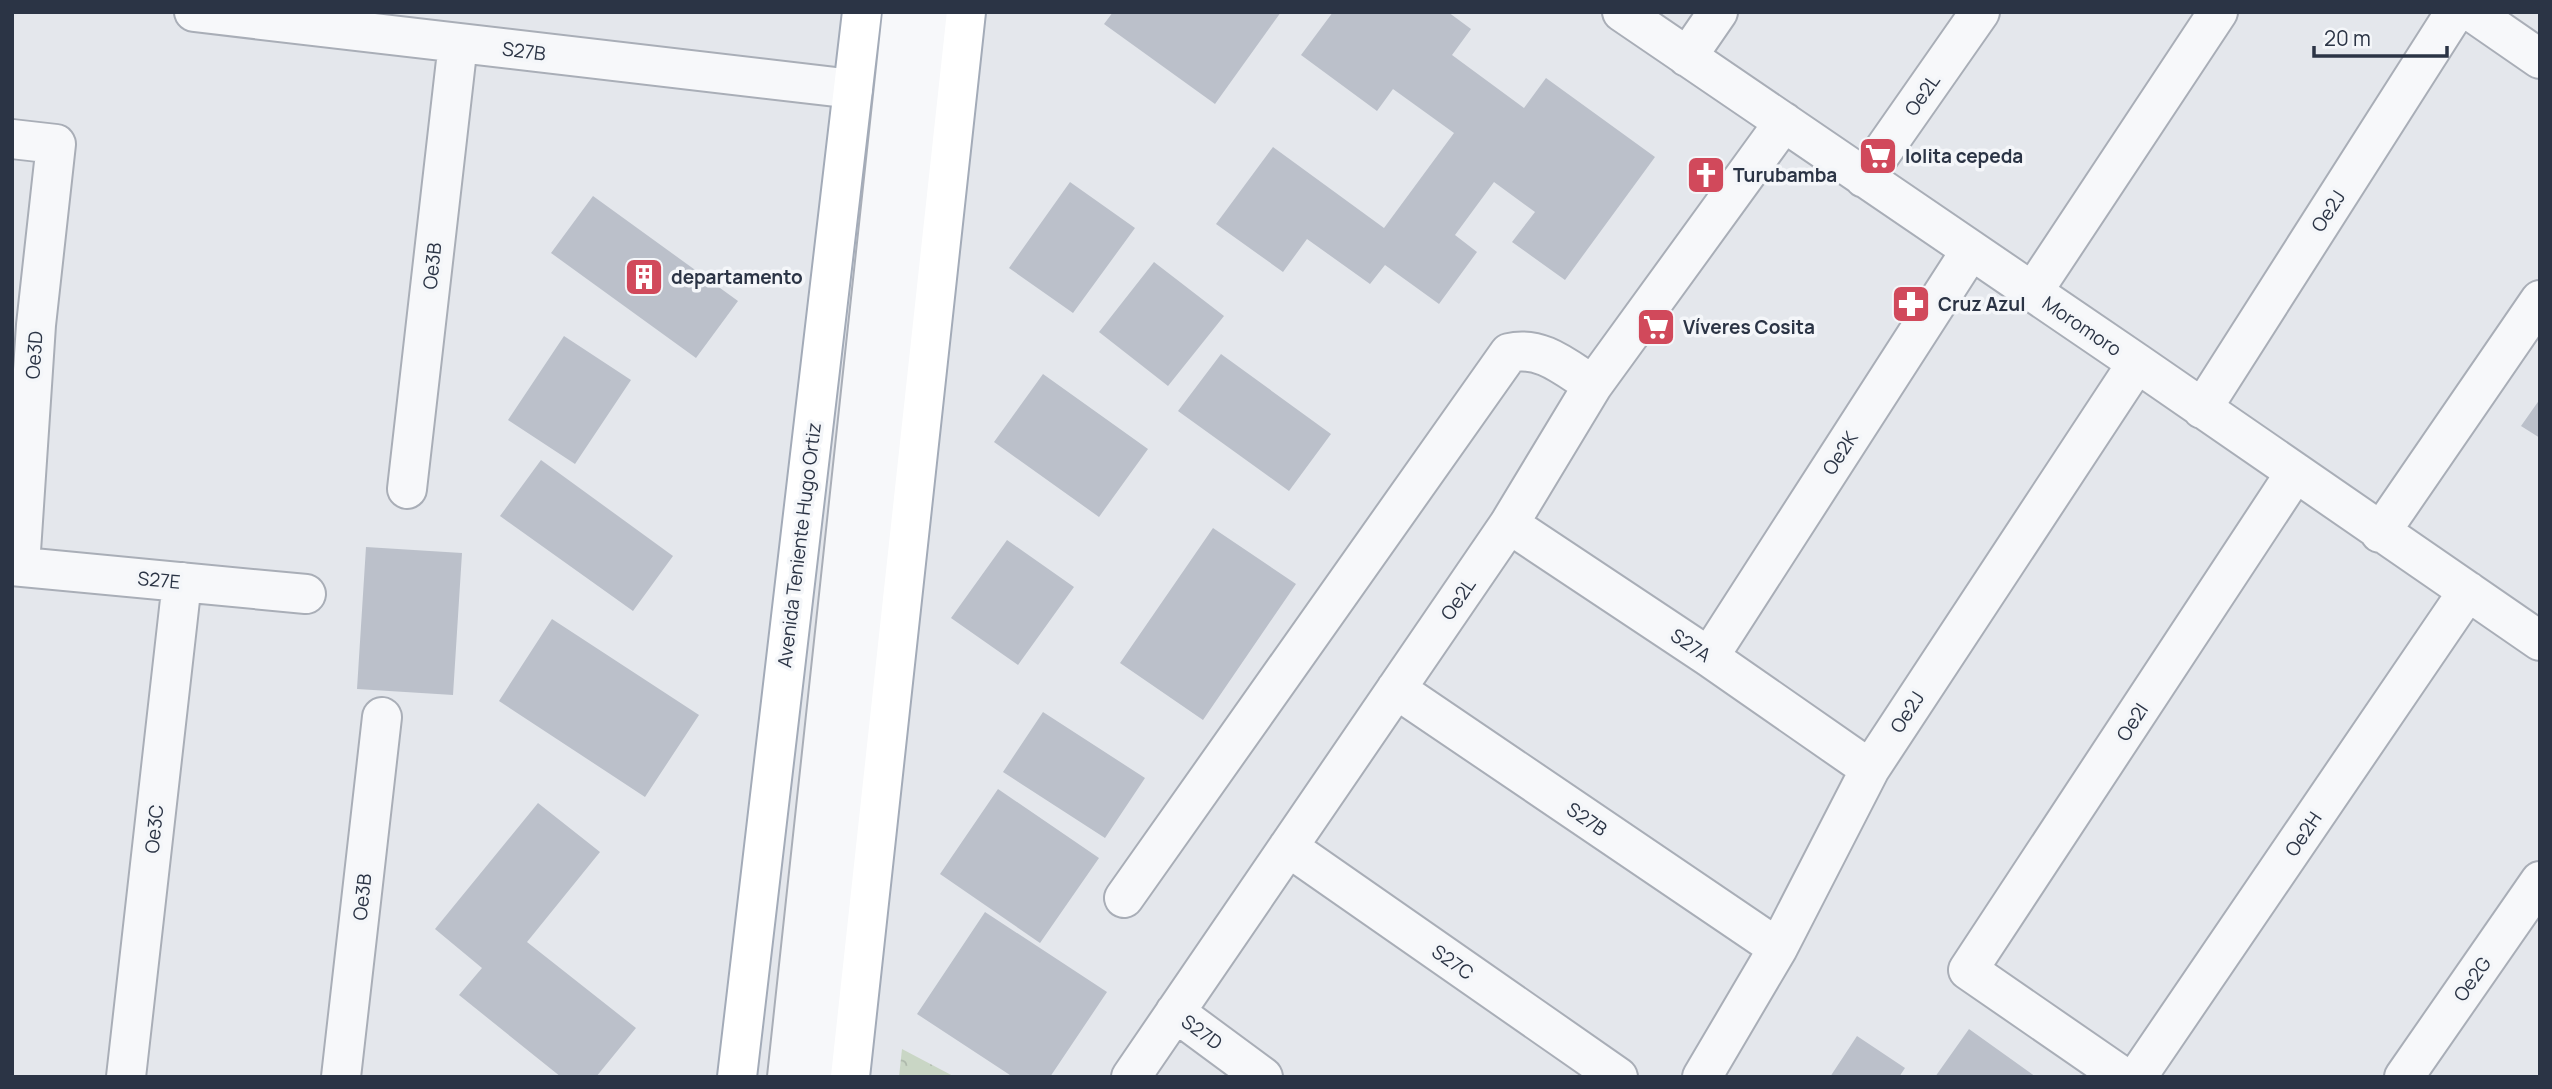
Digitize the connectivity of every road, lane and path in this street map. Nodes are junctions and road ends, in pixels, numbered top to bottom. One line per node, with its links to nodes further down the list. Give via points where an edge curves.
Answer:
1 (197, 12): 12 (street, S27B)
2 (862, 12): 16 (main road, Avenida Teniente Hugo Ortiz)
3 (902, 12): 48 (street)
4 (930, 12): 49 (street)
5 (966, 12): 50 (main road)
6 (1622, 12): 14 (street, Moromoro)
7 (1718, 12): 14 (street)
8 (1980, 12): 19 (street, Oe2L)
9 (2218, 12): 21 (street)
10 (2455, 12): 26 (street, Oe2J)
11 (2472, 12): 15 (street)
12 (406, 25): 13 (street, S27B)
13 (458, 43): 16 (street, S27B); 28 (street, Oe3B)
14 (1687, 57): 17 (street, Moromoro)
15 (2540, 59)
16 (853, 89): 47 (main road, Avenida Teniente Hugo Ortiz)
17 (1784, 122): 19 (street, Moromoro); 25 (street, Oe2L)
18 (12, 139): 23 (street, Oe3D, via 56,144)
19 (1864, 178): 20 (street, Moromoro)
20 (1971, 250): 21 (street, Moromoro); 36 (street, Oe2K)
21 (2032, 293): 24 (street, Moromoro)
22 (2536, 315): 30 (street)
23 (24, 324): 31 (street, Oe3D)
24 (2137, 363): 26 (street, Moromoro); 39 (street, Oe2J)
25 (1593, 384): 29 (street, Oe2L); 42 (street, via 1536,351 1509,353)
26 (2202, 410): 27 (street, Moromoro)
27 (2295, 473): 30 (street, Moromoro); 55 (street, Oe2I, via 1968,970)
28 (407, 489)
29 (1509, 524): 36 (street, S27A); 37 (street, Oe2L)
30 (2380, 533): 33 (street, Moromoro)
31 (16, 566): 32 (street, S27E)
32 (182, 582): 34 (street, S27E); 45 (street, Oe3C)
33 (2468, 591): 35 (street, Moromoro); 56 (street, Oe2H)
34 (306, 594)
35 (2540, 641)
36 (1709, 657): 39 (street, S27A)
37 (1396, 689): 40 (street, Oe2L); 43 (street, S27B)
38 (382, 718): 46 (street, Oe3B)
39 (1870, 769): 43 (street, Oe2J)
40 (1288, 846): 44 (street, Oe2L); 53 (street, S27C)
41 (2540, 881): 57 (street, Oe2G)
42 (1124, 898)
43 (1778, 948): 54 (street, Oe2J)
44 (1175, 1012): 51 (street, Oe2L); 52 (street, S27D)
45 (126, 1077)
46 (341, 1077)
47 (737, 1077)
48 (787, 1077)
49 (821, 1077)
50 (850, 1077)
51 (1130, 1077)
52 (1262, 1077)
53 (1618, 1077)
54 (1702, 1077)
55 (2123, 1077)
56 (2137, 1077)
57 (2404, 1077)

